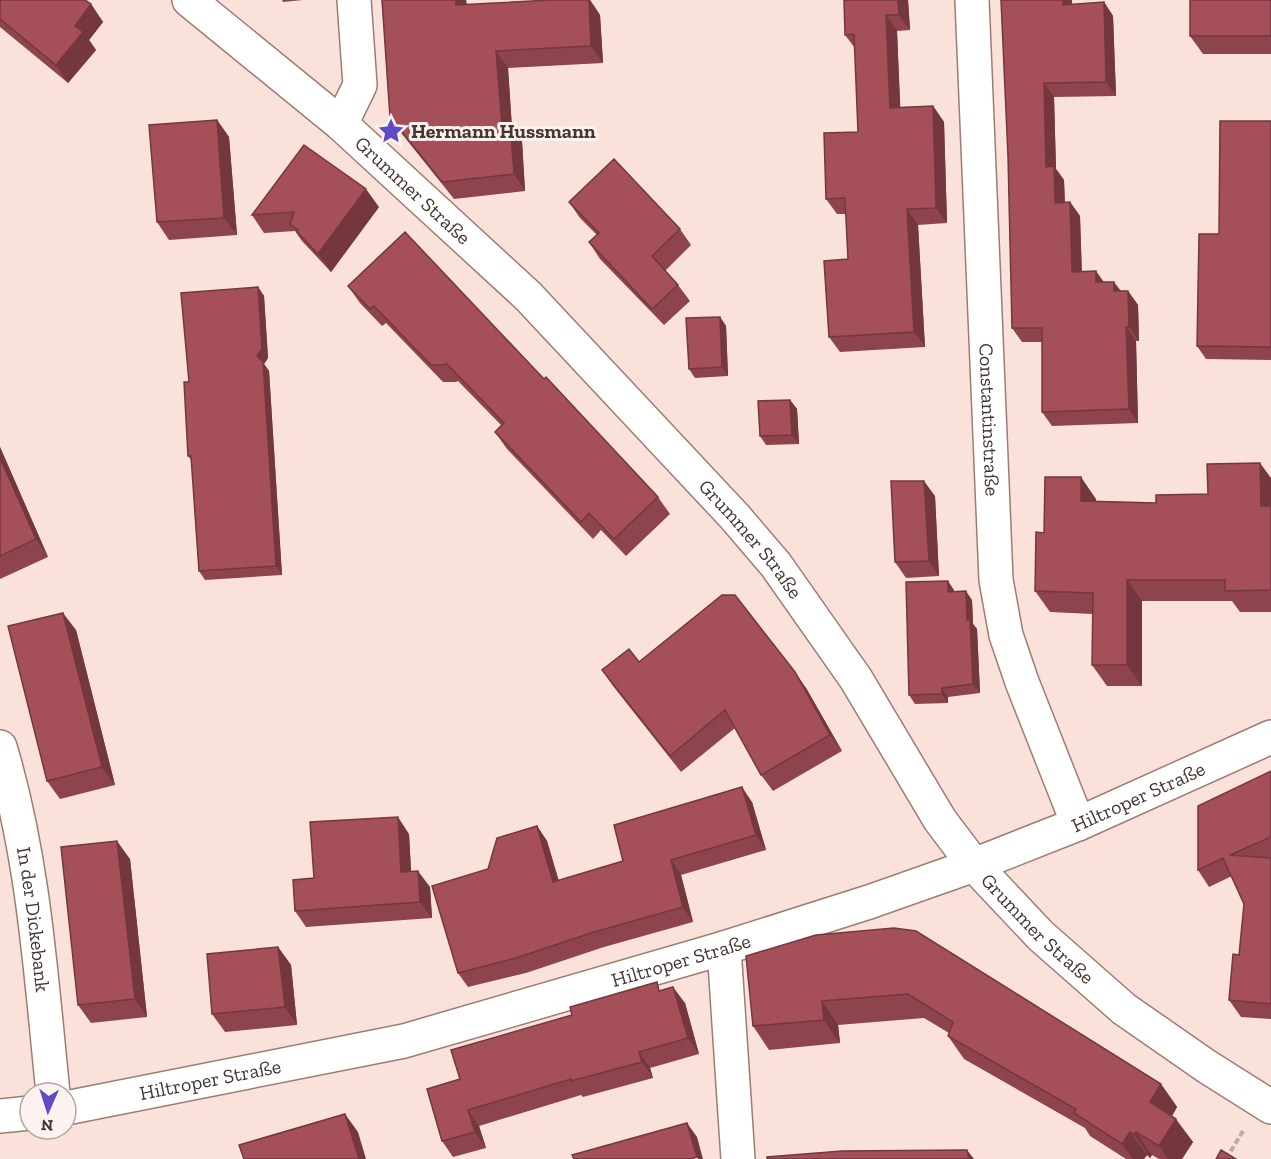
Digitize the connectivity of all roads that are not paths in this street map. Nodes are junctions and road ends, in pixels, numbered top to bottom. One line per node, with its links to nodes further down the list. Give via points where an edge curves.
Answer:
1 (189, 0): 4 (street, Grummer Straße)
2 (354, 0): 4 (street, via 360,85)
3 (972, 0): 7 (street, Constantinstraße, via 996,580 1012,654)
4 (341, 124): 8 (street, Grummer Straße, via 528,296 735,517 776,565 856,679 940,820)
5 (1271, 737): 7 (street, Hiltroper Straße)
6 (0, 747): 10 (street, In der Dickebank, via 35,914)
7 (1078, 824): 8 (street, Hiltroper Straße)
8 (974, 865): 9 (street, Hiltroper Straße); 12 (street, Grummer Straße, via 1041,936 1124,1009)
9 (724, 948): 11 (street, Hiltroper Straße, via 404,1041); 15 (street)
10 (52, 1081)
11 (78, 1106)
12 (1271, 1107)
13 (18, 1114): 14 (street)
14 (0, 1116)
15 (738, 1159)

